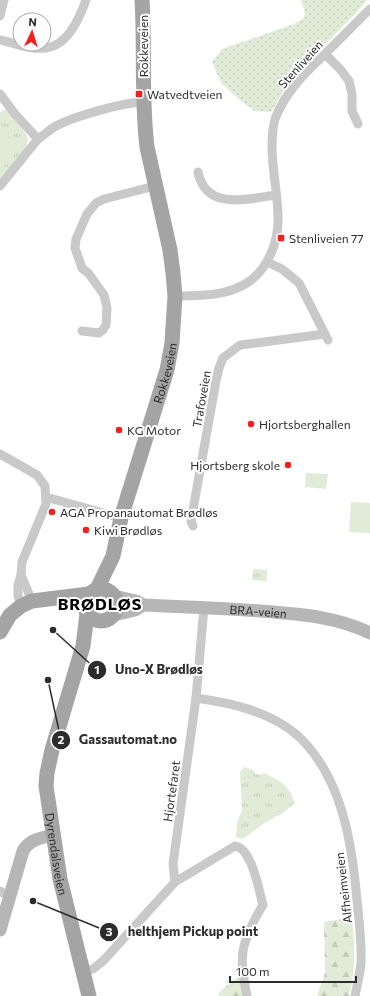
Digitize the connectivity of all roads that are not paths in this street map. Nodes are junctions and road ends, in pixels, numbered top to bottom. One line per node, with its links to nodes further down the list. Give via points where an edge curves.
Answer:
1 (4, 0): 5 (street)
2 (86, 0): 6 (street, via 69,34 56,45 46,48 32,47)
3 (142, 0): 9 (main road, Rokkeveien)
4 (370, 9): 7 (street, Stenliveien)
5 (0, 16)
6 (0, 40)
7 (325, 54): 10 (street, via 349,81 352,111); 15 (street, Stenliveien, via 291,89 275,120 272,152)
8 (0, 94): 11 (street)
9 (143, 102): 11 (street, via 81,116 56,126); 14 (main road, Rokkeveien, via 147,147)
10 (358, 124)
11 (38, 139): 13 (street)
12 (198, 172): 15 (street, via 205,189 222,199 239,200)
13 (0, 186)
14 (155, 186): 17 (main road, Rokkeveien, via 170,250); 18 (street, via 104,198 87,214 76,238 75,248 82,268 104,295 106,325 99,332)
15 (276, 195): 16 (street, Stenliveien, via 278,228 273,250)
16 (267, 262): 17 (street, Stenliveien, via 251,280 221,294); 22 (street, Trafoveien, via 282,269 299,283 327,337 240,345 223,358 218,368 191,521)
17 (175, 296): 21 (main road, Rokkeveien, via 172,343 167,370)
18 (82, 331)
19 (0, 454): 20 (street, via 37,475 45,486)
20 (46, 497): 21 (street); 25 (street, via 46,504 22,562 18,596)
21 (121, 518): 23 (main road, Rokkeveien, via 112,556 114,574)
22 (193, 526)
23 (103, 593): 24 (main road, BRA-veien); 26 (main road, BRA-veien); 28 (main road, via 85,604); 29 (main road, via 117,602 117,609)
24 (49, 600): 25 (main road, BRA-veien); 28 (main road, BRA-veien)
25 (27, 604): 30 (main road, via 10,615)
26 (143, 604): 27 (main road, BRA-veien); 29 (main road, BRA-veien, via 135,610)
27 (204, 607): 31 (main road, BRA-veien, via 321,617); 33 (street, Hjortefaret)
28 (86, 612): 29 (main road, via 98,621); 32 (main road)
29 (109, 618): 32 (main road)
30 (0, 632)
31 (370, 633)
32 (83, 646): 34 (main road, Dyrendalsveien, via 49,761 46,781)
33 (196, 698): 35 (street, Hjortefaret, via 173,864); 39 (street, Alfheimveien, via 249,709 274,720 296,735 315,756 335,790 345,822 354,860)
34 (54, 835): 36 (main road, via 27,844); 40 (main road, Dyrendalsveien, via 60,879)
35 (175, 882): 40 (street, via 104,961 93,969); 42 (street, via 235,846 242,849 250,860 263,906 252,923 244,947)
36 (5, 894): 37 (main road)
37 (0, 930)
38 (370, 940): 39 (street)
39 (361, 945): 43 (street, Alfheimveien, via 361,964)
40 (82, 972): 41 (main road, Dyrendalsveien)
41 (89, 996)
42 (246, 996)
43 (355, 996)

